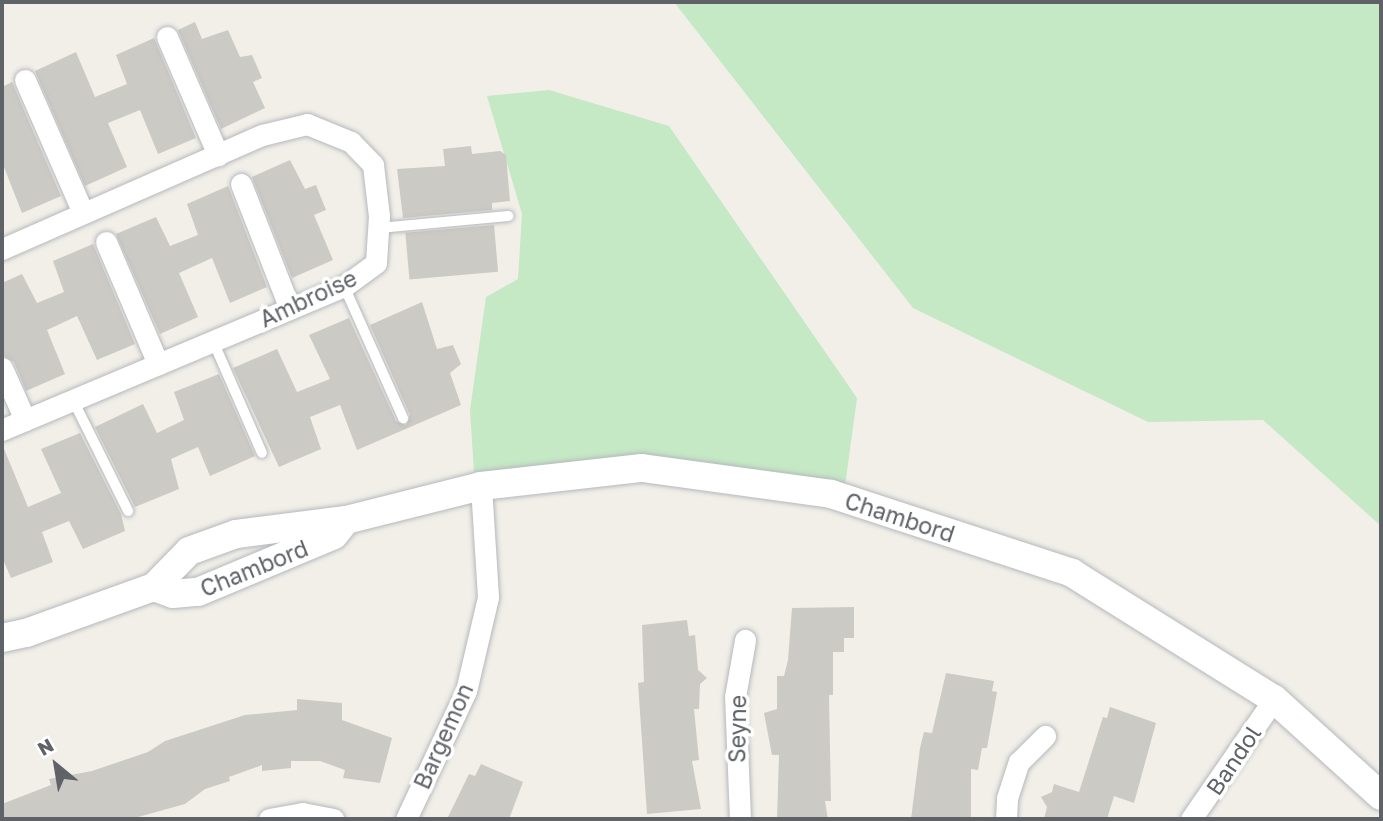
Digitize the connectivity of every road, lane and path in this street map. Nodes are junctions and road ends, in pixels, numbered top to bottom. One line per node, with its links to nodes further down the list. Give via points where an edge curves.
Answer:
1 (167, 37): 3 (street)
2 (24, 80): 5 (street)
3 (218, 155): 5 (street, Ambroise); 7 (street, Ambroise, via 262,135 307,124 351,142 373,165)
4 (241, 184): 11 (street)
5 (83, 213): 9 (street, Ambroise)
6 (508, 216): 7 (lane)
7 (379, 229): 10 (street, Ambroise, via 376,263)
8 (106, 242): 13 (street)
9 (2, 249)
10 (344, 286): 11 (street, Ambroise); 16 (lane)
11 (290, 309): 12 (street, Ambroise)
12 (214, 341): 13 (street, Ambroise); 19 (lane)
13 (158, 364): 15 (street, Ambroise)
14 (2, 368): 17 (street)
15 (73, 400): 17 (street, Ambroise); 21 (lane)
16 (403, 418)
17 (25, 420): 18 (street, Ambroise)
18 (2, 429)
19 (262, 453)
20 (481, 486): 22 (street, Chambord); 28 (street, Chambord, via 642,468 831,494 1072,573); 33 (street, Bargemon, via 488,597 467,691)
21 (128, 511)
22 (346, 520): 23 (street, Chambord); 24 (street, Chambord, via 334,535)
23 (243, 534): 24 (street); 25 (street, Chambord, via 189,551)
24 (257, 569): 25 (street, Chambord, via 198,592)
25 (164, 591): 26 (street, Chambord)
26 (2, 638)
27 (745, 640): 34 (street, Seyne, via 736,697)
28 (1274, 699): 30 (street, Chambord); 36 (street, Bandol)
29 (1045, 736): 35 (street, via 1019,762 1007,798)
30 (1381, 796)
31 (269, 819): 32 (street, via 302,813)
32 (333, 819)
33 (406, 819)
34 (740, 819)
35 (1006, 819)
36 (1191, 819)

